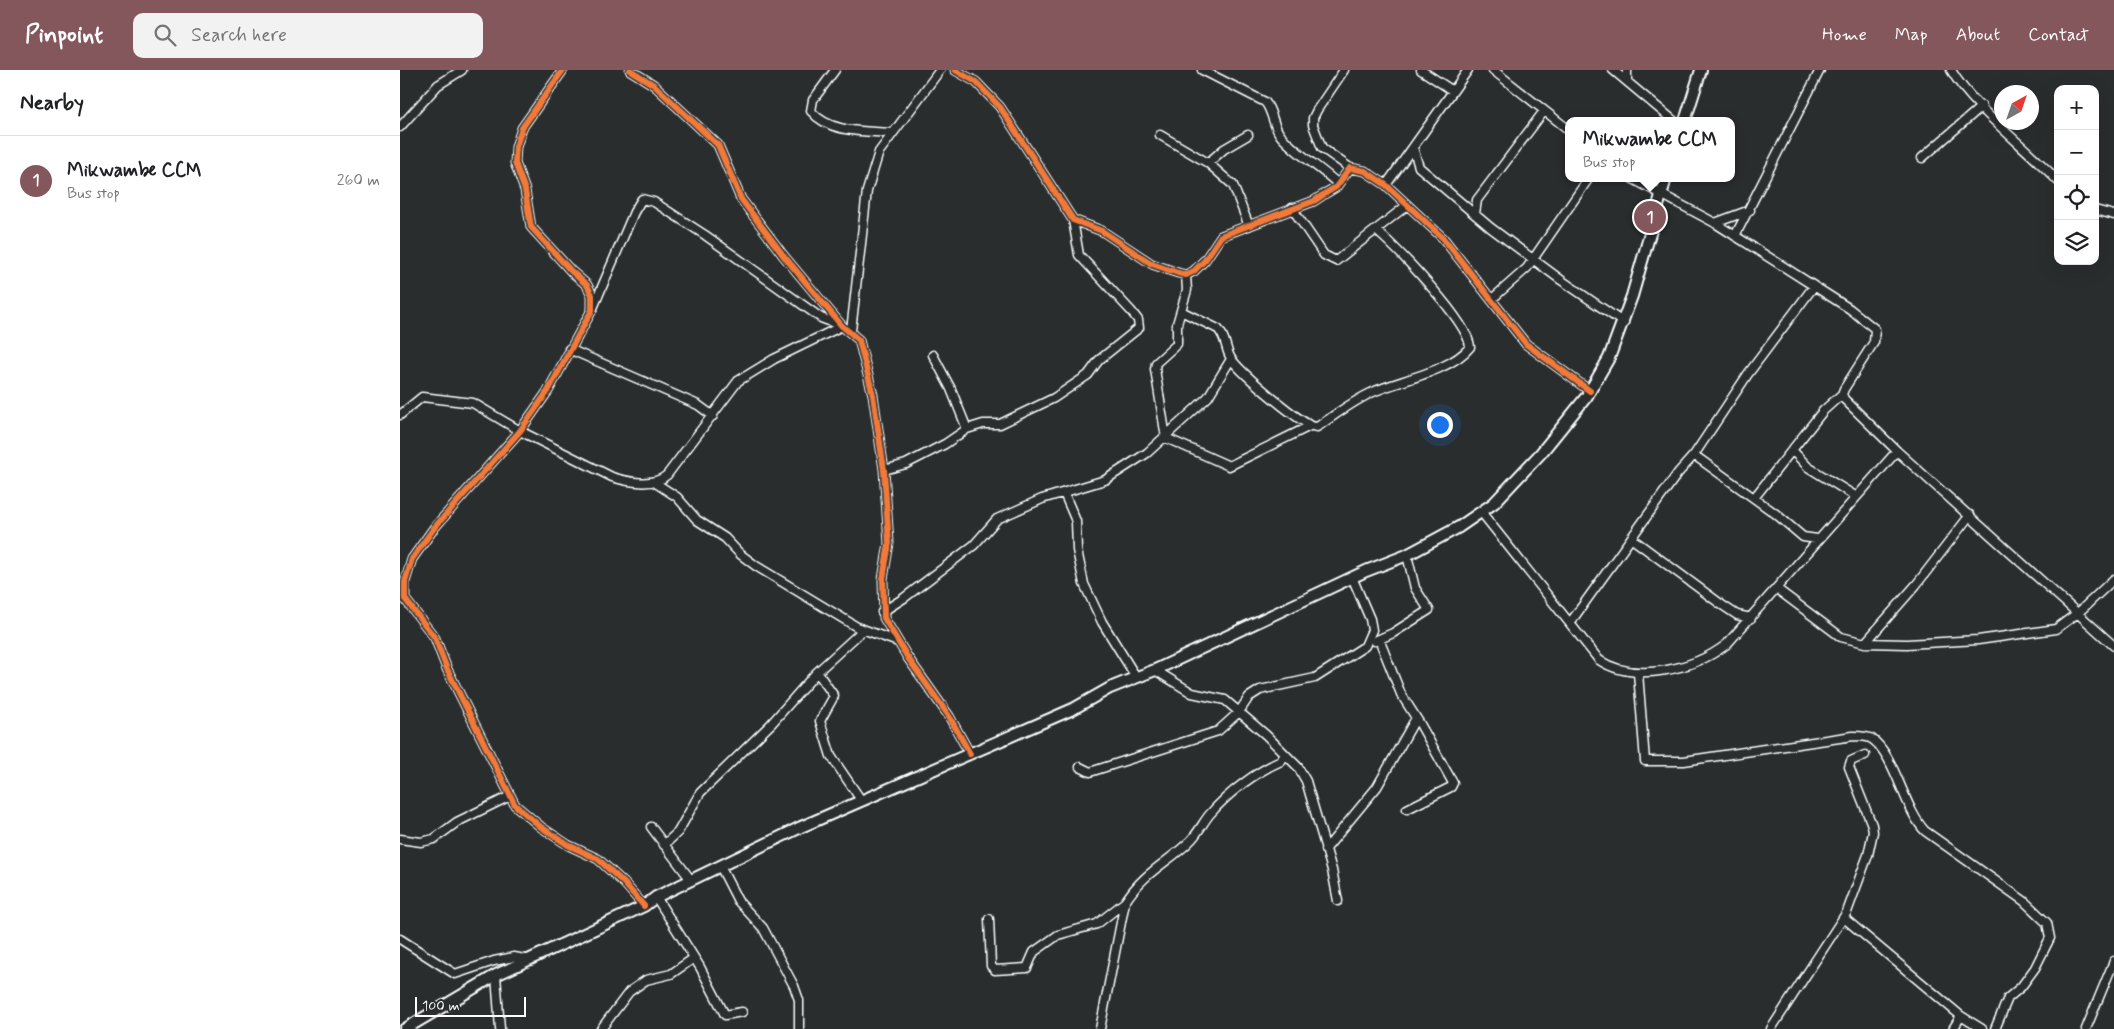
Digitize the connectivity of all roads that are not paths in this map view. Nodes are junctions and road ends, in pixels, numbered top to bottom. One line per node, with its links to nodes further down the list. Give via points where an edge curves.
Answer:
1 (462, 70): 23 (street, via 438,85)
2 (563, 70): 55 (street, via 522,128 515,163 525,190 531,227 570,271)
3 (630, 70): 61 (street, via 654,85 718,145 741,198 782,255)
4 (835, 70): 25 (street, via 813,100 812,111 816,116 826,124)
5 (940, 70): 25 (street)
6 (955, 70): 47 (street, via 976,82 1000,107)
7 (1202, 70): 38 (street, via 1264,102 1273,126 1282,138)
8 (1344, 70): 33 (street, via 1312,118 1322,148)
9 (1421, 70): 18 (street)
10 (1468, 70): 18 (street)
11 (1493, 70): 20 (street)
12 (1613, 70): 17 (street)
13 (1627, 70): 17 (street)
14 (1701, 70): 22 (main road)
15 (1820, 70): 43 (street)
16 (1951, 70): 19 (street)
17 (1627, 81): 21 (street)
18 (1453, 91): 28 (street)
19 (1982, 106): 29 (street); 34 (street)
20 (1544, 111): 24 (street); 45 (street, via 1477,200)
21 (1669, 117)
22 (1686, 117)
23 (400, 127)
24 (1565, 127)
25 (893, 133): 62 (street, via 879,152 867,191)
26 (1160, 135): 30 (street)
27 (1248, 135): 30 (street)
28 (1413, 148): 31 (street); 32 (street)
29 (1922, 158)
30 (1208, 163): 49 (street, via 1233,185)
31 (1402, 163): 32 (street); 39 (street)
32 (1419, 167): 45 (street)
33 (1350, 168): 38 (street); 39 (street, via 1365,171)
34 (2054, 177)
35 (1586, 182): 52 (street)
36 (1639, 182): 40 (street)
37 (1665, 182): 40 (main road)
38 (1338, 184): 42 (street, via 1314,201)
39 (1386, 184): 41 (street)
40 (1661, 193): 48 (street); 60 (main road)
41 (1406, 206): 50 (street); 57 (street, via 1443,238)
42 (1292, 208): 49 (street); 50 (street, via 1320,251 1331,260 1336,261)
43 (1750, 210): 48 (street); 51 (street)
44 (2099, 211): 46 (street)
45 (1475, 214): 52 (street)
46 (2114, 215)
47 (1072, 220): 53 (street, via 1102,231 1152,264); 71 (street, via 1079,255 1132,311 1139,328 1099,360 1088,375 1054,398 1000,424 983,424)
48 (1715, 223): 51 (street)
49 (1249, 226): 53 (street, via 1220,236 1205,260)
50 (1377, 231): 70 (street, via 1426,280 1465,334 1470,347 1429,372 1372,392 1317,427)
51 (1735, 236): 56 (street)
52 (1534, 260): 57 (street); 60 (street)
53 (1186, 275): 59 (street, via 1187,290)
54 (604, 283): 55 (street); 58 (street); 61 (street, via 634,212 642,200 646,200 705,235 821,318)
55 (587, 285): 58 (street, via 592,295)
56 (1814, 286): 67 (street, via 1875,329 1874,342); 76 (street, via 1748,374)
57 (1492, 299): 66 (street, via 1526,344)
58 (592, 310): 63 (street)
59 (1181, 311): 65 (street, via 1218,329); 73 (street, via 1176,344 1154,369)
60 (1624, 323): 66 (main road, via 1610,358)
61 (842, 326): 62 (street); 69 (street, via 738,380)
62 (851, 331): 77 (street, via 862,347 873,394)
63 (569, 349): 69 (street, via 698,405); 72 (street, via 548,391)
64 (933, 355): 71 (street)
65 (1231, 359): 70 (street, via 1279,404); 73 (street, via 1211,394)
66 (1590, 391): 82 (main road, via 1518,479)
67 (1842, 394): 74 (street); 75 (street)
68 (400, 415): 72 (street, via 422,396 444,398 473,403)
69 (712, 416): 78 (street, via 667,475)
70 (1310, 426): 73 (street, via 1228,466)
71 (967, 429): 77 (street, via 906,464)
72 (520, 430): 78 (street, via 612,476); 92 (street, via 434,528 416,554)
73 (1166, 438): 79 (street, via 1105,480)
74 (1792, 450): 80 (street, via 1808,467); 81 (street)
75 (1897, 451): 80 (street); 83 (street)
76 (1694, 455): 81 (street); 85 (street)
77 (884, 470): 93 (street, via 889,543)
78 (654, 482): 97 (street, via 677,497 697,520 725,538 751,562)
79 (1064, 493): 93 (street, via 997,519 974,545); 106 (street, via 1076,521 1077,550 1084,584 1102,622)
80 (1855, 496): 86 (street)
81 (1754, 498): 84 (street)
82 (1482, 512): 88 (main road); 96 (street)
83 (1970, 515): 94 (street); 100 (street, via 1916,585)
84 (1803, 537): 86 (street); 87 (street)
85 (1631, 538): 95 (street, via 1737,615); 96 (street)
86 (1817, 540): 87 (street)
87 (1807, 552): 91 (street)
88 (1407, 555): 89 (main road); 98 (street, via 1415,588 1429,610)
89 (1352, 577): 101 (street, via 1370,619 1372,634); 103 (main road)
90 (2114, 579): 94 (street)
91 (1777, 589): 95 (street); 100 (street, via 1841,636)
92 (402, 597): 113 (street, via 435,638)
93 (882, 612): 99 (street)
94 (2079, 612): 100 (street, via 2056,629 2039,633 1916,644); 102 (street)
95 (1751, 618): 105 (street, via 1714,654 1687,666)
96 (1570, 622): 105 (street, via 1599,660 1612,669)
97 (864, 630): 99 (street); 104 (street)
98 (1379, 639): 101 (street); 108 (street, via 1401,694)
99 (898, 642): 109 (street, via 949,716)
100 (1865, 643)
101 (1367, 644): 107 (street, via 1315,678 1260,690 1249,697)
102 (2114, 646)
103 (1155, 670): 106 (main road); 107 (street, via 1192,693 1225,700)
104 (817, 672): 114 (street, via 833,692 820,721 829,752); 118 (street, via 771,724 700,794 678,832)
105 (1638, 673): 143 (street, via 1645,761 1684,761 1853,736 1876,742 1917,822 1925,831 2024,901 2047,923 2050,938 2035,968 2008,998)
106 (1136, 677): 109 (main road, via 1073,709)
107 (1240, 712): 110 (street); 112 (street, via 1218,731 1090,772)
108 (1416, 718): 115 (street, via 1453,783); 119 (street, via 1377,786)
109 (970, 754): 114 (main road)
110 (1285, 754): 119 (street, via 1306,781); 124 (street, via 1282,761 1265,768 1225,799 1210,813 1191,840 1144,877)
111 (1865, 755): 126 (street, via 1852,761 1849,767 1873,832 1868,855)
112 (1080, 767)
113 (510, 796): 117 (street, via 457,822 434,839 421,842); 125 (street, via 533,821 568,845 598,859)
114 (861, 800): 120 (main road)
115 (1408, 809)
116 (651, 827): 118 (street)
117 (400, 839)
118 (664, 845): 121 (street)
119 (1325, 850): 123 (street)
120 (720, 866): 121 (main road); 138 (street, via 738,901 763,928 794,986 799,1000)
121 (691, 880): 122 (main road)
122 (656, 897): 125 (main road); 129 (street)
123 (1338, 901)
124 (1125, 902): 127 (street, via 1096,924 1058,935 1034,952 1027,968 995,970 991,966); 139 (street)
125 (644, 906): 130 (main road)
126 (1844, 918): 134 (street); 140 (street)
127 (989, 920)
128 (400, 939): 130 (street, via 455,974 514,957)
129 (694, 958): 133 (street, via 725,1015); 137 (street, via 671,974 646,980 629,992)
130 (530, 960): 132 (main road)
131 (2114, 960): 144 (street)
132 (496, 975): 135 (main road); 136 (street)
133 (742, 1012)
134 (1961, 1016): 141 (street); 142 (street)
135 (405, 1029)
136 (500, 1029)
137 (601, 1029)
138 (799, 1029)
139 (1100, 1029)
140 (1771, 1029)
141 (1953, 1029)
142 (1982, 1029)
143 (1996, 1029)
144 (2086, 1029)

